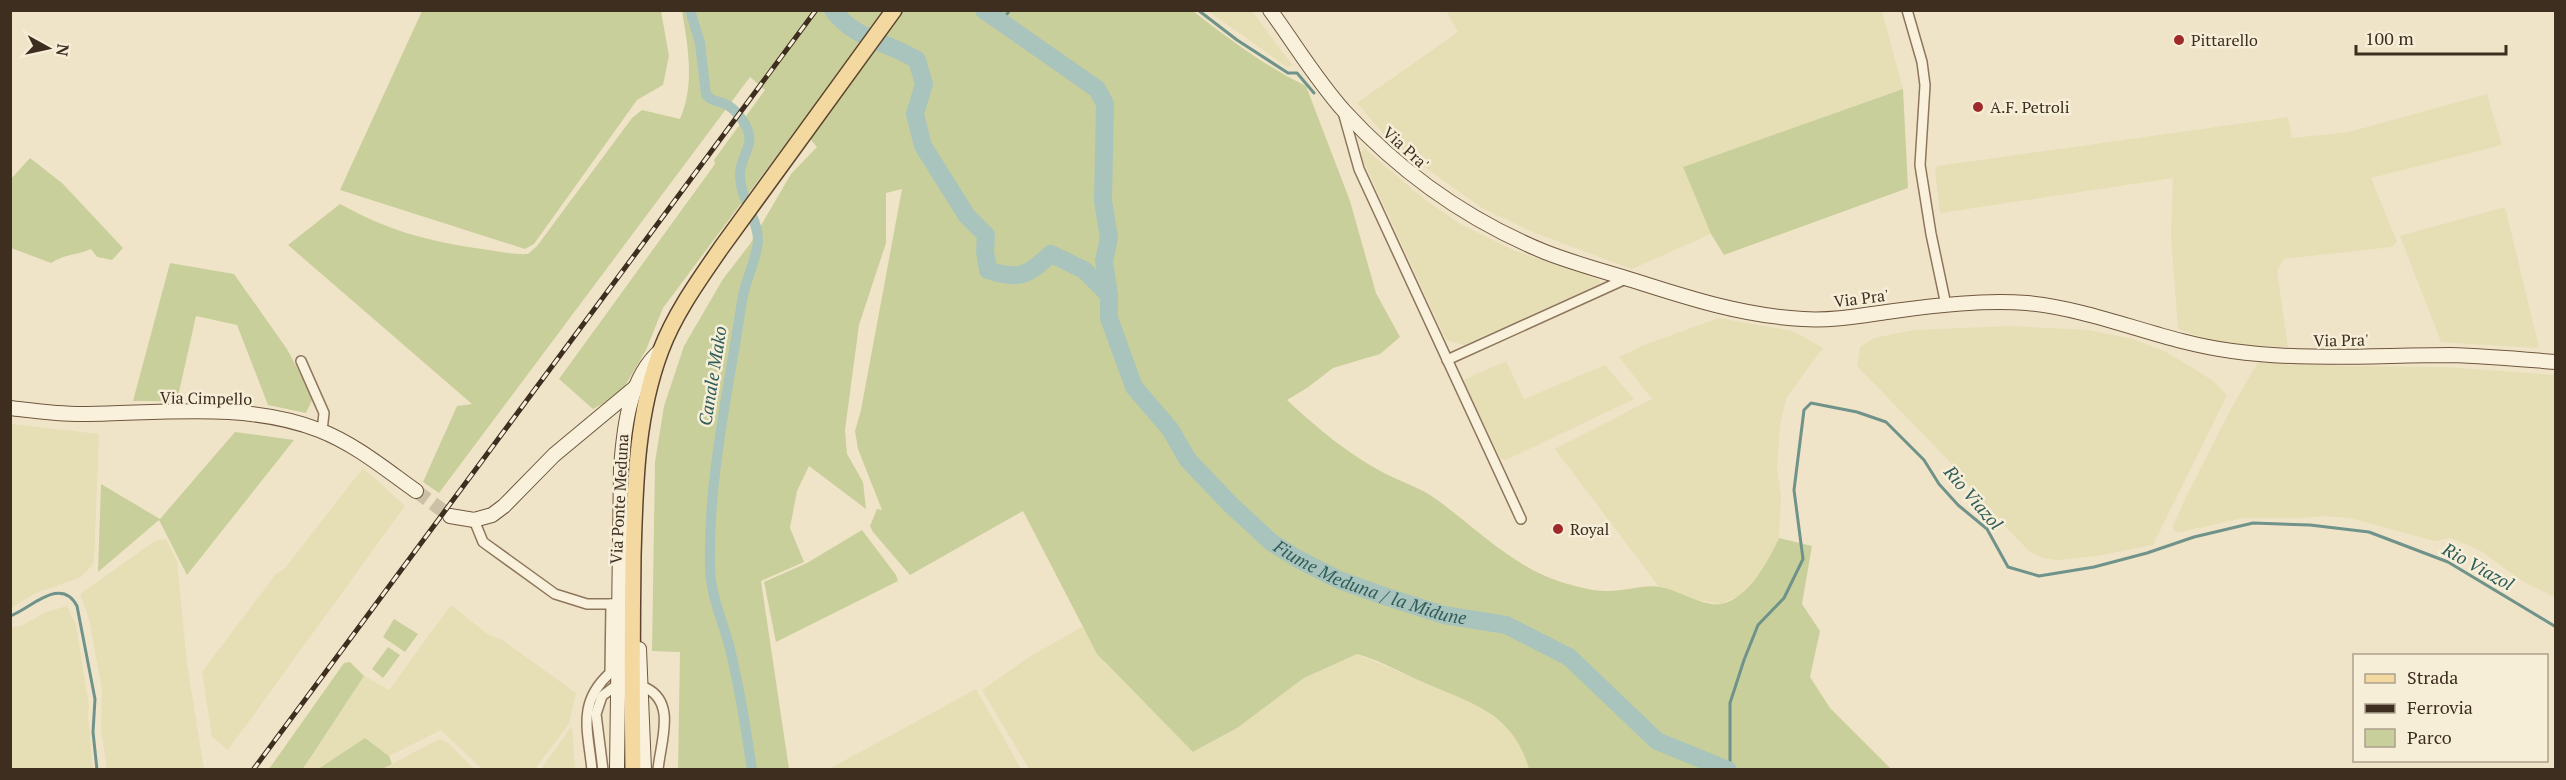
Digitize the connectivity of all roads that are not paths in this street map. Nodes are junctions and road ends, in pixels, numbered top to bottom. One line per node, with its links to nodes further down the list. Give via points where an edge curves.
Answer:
1 (894, 10): 7 (main road, Via Ponte Meduna, via 695,285)
2 (1270, 10): 4 (street, Via Pra')
3 (1907, 10): 6 (street, via 1922,62 1925,85 1920,165)
4 (1343, 109): 5 (street, Via Pra', via 1407,172 1467,215 1547,253); 8 (street, via 1359,169)
5 (1628, 279): 6 (street, Via Pra', via 1737,310 1805,319); 8 (street)
6 (1946, 305): 10 (street, Via Pra', via 1993,301 2073,310 2173,340 2256,354 2453,355)
7 (662, 350): 11 (street, Via Ponte Meduna, via 649,360); 21 (main road, Via Ponte Meduna, via 648,390 639,436)
8 (1448, 360): 18 (street)
9 (301, 361): 14 (street, via 324,413)
10 (2556, 362)
11 (637, 386): 13 (street); 15 (street, Via Ponte Meduna)
12 (11, 408): 14 (street, Via Cimpello, via 78,414 242,412)
13 (592, 424): 15 (street, via 612,424); 19 (street, via 554,455 504,506)
14 (322, 431): 16 (street, Via Cimpello, via 356,449)
15 (623, 431): 20 (street, Via Ponte Meduna)
16 (416, 491)
17 (450, 516): 19 (street)
18 (1521, 519)
19 (474, 520): 20 (street, via 483,542 555,594 587,604)
20 (615, 604): 24 (street, Via Ponte Meduna, via 609,673 589,698 586,716); 26 (street, Via Ponte Meduna)
21 (632, 617): 27 (main road, Via Ponte Meduna); 28 (street, Via Ponte Meduna, via 639,641)
22 (614, 687): 25 (street, via 602,696 596,714)
23 (646, 688): 29 (street, via 659,698 664,710)
24 (592, 770)
25 (603, 770)
26 (617, 770)
27 (633, 770)
28 (644, 770)
29 (658, 770)

